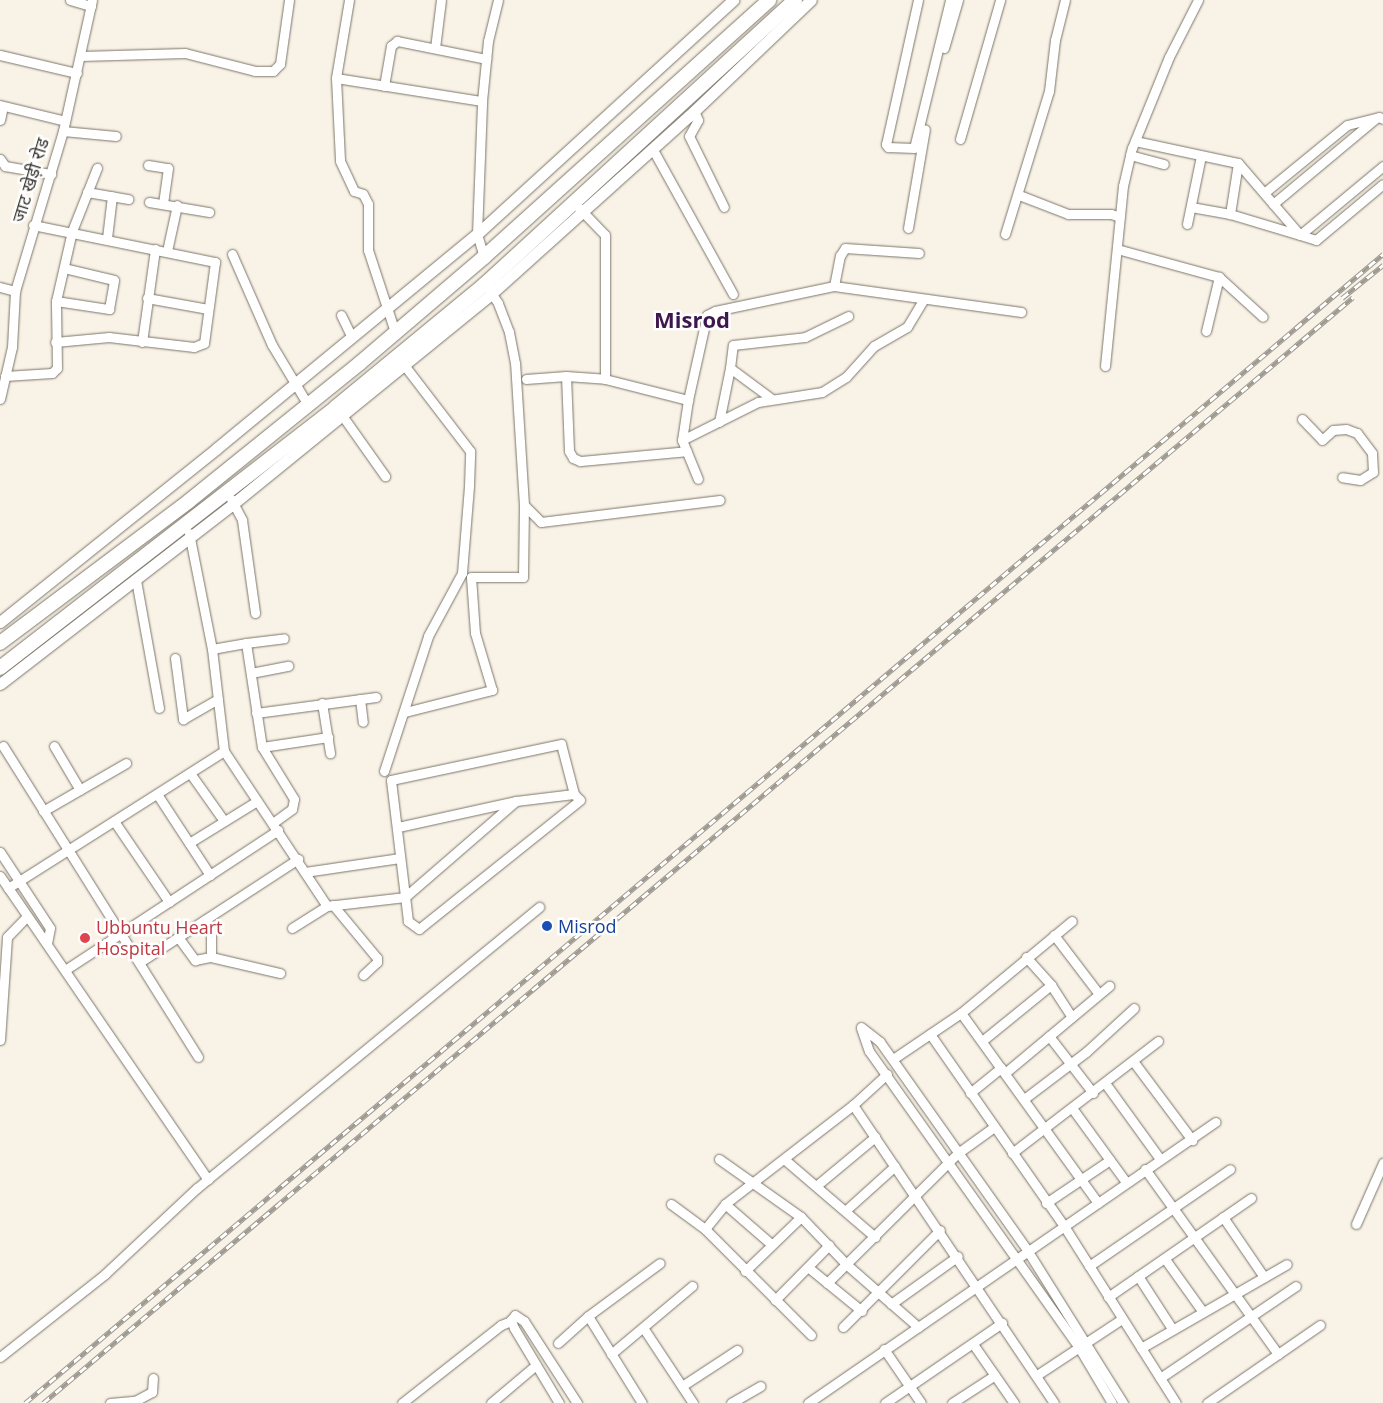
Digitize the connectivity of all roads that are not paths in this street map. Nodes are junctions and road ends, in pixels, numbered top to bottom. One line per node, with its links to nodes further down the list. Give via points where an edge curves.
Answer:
1 (289, 0): 19 (street, via 280,64 272,71 255,71 184,53)
2 (349, 0): 22 (street)
3 (441, 0): 17 (street)
4 (498, 0): 20 (street)
5 (733, 0): 65 (street)
6 (769, 0): 74 (main road)
7 (795, 0): 27 (main road)
8 (811, 0): 26 (street)
9 (918, 0): 10 (street, via 886,144 888,147 914,148)
10 (950, 0)
11 (958, 0): 63 (street, via 926,122)
12 (1000, 0): 33 (street)
13 (1065, 0): 48 (street, via 1055,40 1049,91)
14 (1198, 0): 34 (street, via 1169,57)
15 (74, 1): 16 (street)
16 (91, 3): 19 (street, जाट खेड़ी रोड)
17 (435, 48): 20 (street); 23 (street, via 392,42)
18 (0, 55): 21 (street)
19 (81, 56): 21 (street, जाट खेड़ी रोड)
20 (486, 59): 24 (street)
21 (77, 73): 30 (street, जाट खेड़ी रोड)
22 (336, 78): 23 (street); 85 (street, via 339,153 354,191 363,194 368,204 368,250)
23 (384, 86): 24 (street)
24 (482, 101): 65 (street)
25 (1, 106): 29 (street); 30 (street)
26 (694, 111): 27 (street); 56 (street, via 698,120 689,136)
27 (678, 117): 35 (street); 55 (main road)
28 (1381, 118): 47 (street, via 1347,125); 53 (street)
29 (0, 120)
30 (65, 121): 31 (street, जाट खेड़ी रोड)
31 (62, 131): 32 (street); 44 (street, जाट खेड़ी रोड)
32 (116, 136)
33 (960, 139)
34 (1135, 141): 36 (street); 37 (street)
35 (652, 148): 55 (street); 81 (street)
36 (1130, 155): 40 (street); 60 (street)
37 (1201, 156): 39 (street); 57 (street)
38 (0, 159): 44 (street, via 5,166)
39 (1238, 163): 47 (street); 59 (street)
40 (1164, 164)
41 (148, 165): 52 (street, via 168,168)
42 (1383, 166): 67 (street)
43 (97, 168): 46 (street)
44 (51, 174): 62 (street, जाट खेड़ी रोड)
45 (1383, 184): 67 (street, via 1316,240)
46 (87, 192): 49 (street); 64 (street)
47 (1264, 193): 53 (street)
48 (1019, 195): 60 (street, via 1068,214); 66 (street)
49 (112, 196): 50 (street); 68 (street)
50 (128, 199)
51 (149, 202): 52 (street)
52 (163, 204): 54 (street)
53 (1273, 204): 67 (street)
54 (177, 205): 58 (street); 71 (street)
55 (577, 206): 79 (main road); 102 (street, via 606,235)
56 (724, 207)
57 (1191, 207): 59 (street); 61 (street)
58 (209, 212)
59 (1230, 214): 67 (street)
60 (1120, 217): 70 (street)
61 (1187, 224)
62 (33, 225): 64 (street); 80 (street, जाट खेड़ी रोड)
63 (908, 228)
64 (72, 231): 68 (street); 75 (street)
65 (476, 234): 74 (street); 85 (street)
66 (1005, 234)
67 (1300, 236)
68 (107, 238): 69 (street)
69 (155, 249): 71 (street); 82 (street)
70 (1117, 249): 76 (street); 97 (street)
71 (167, 251): 86 (street, via 215,262)
72 (919, 253): 77 (street, via 845,248 840,256)
73 (232, 254): 103 (street)
74 (484, 257): 92 (main road)
75 (64, 268): 84 (street); 84 (street, via 114,280 109,309)
76 (1218, 277): 90 (street); 91 (street)
77 (834, 286): 83 (street); 106 (street, via 707,315)
78 (0, 287): 80 (street)
79 (488, 289): 96 (main road); 118 (street, via 509,332 515,363)
80 (15, 291): 99 (street, जाट खेड़ी रोड, via 12,347)
81 (734, 294)
82 (148, 298): 86 (street); 95 (street)
83 (923, 300): 87 (street); 105 (street, via 907,328 874,346 846,377 822,392)
84 (56, 301): 94 (street)
85 (385, 308): 92 (street); 93 (street)
86 (208, 309): 95 (street, via 204,343 194,347)
87 (1021, 312)
88 (341, 315): 93 (street)
89 (848, 316): 98 (street, via 805,337 733,345)
90 (1264, 317)
91 (1206, 331)
92 (395, 332): 107 (main road)
93 (352, 338): 103 (street)
94 (55, 342): 95 (street, via 109,337); 99 (street, via 55,372)
95 (142, 342)
96 (400, 360): 108 (main road); 137 (street, via 470,451 462,574 428,636)
97 (1105, 366)
98 (730, 368): 105 (street); 110 (street)
99 (4, 371): 104 (street, जाट खेड़ी रोड)
100 (566, 376): 101 (street); 102 (street); 112 (street, via 569,452 573,458 580,461)
101 (526, 379)
102 (605, 379): 106 (street)
103 (293, 384): 107 (street); 122 (street)
104 (0, 399)
105 (772, 399): 110 (street)
106 (688, 400): 111 (street)
107 (308, 405): 124 (main road, via 99,571)
108 (339, 411): 113 (street); 116 (main road)
109 (1302, 419): 114 (street, via 1322,440 1333,430 1346,429 1357,433 1372,453 1373,472 1360,480)
110 (719, 422): 111 (street)
111 (682, 440): 112 (street)
112 (687, 451): 115 (street)
113 (385, 476)
114 (1342, 477)
115 (698, 479)
116 (231, 497): 119 (main road); 121 (street, via 242,520)
117 (720, 500): 118 (street, via 541,522)
118 (524, 505): 137 (street, via 523,578 471,577 475,633 492,690)
119 (188, 530): 120 (street); 126 (street); 129 (main road)
120 (136, 580): 131 (street); 136 (street)
121 (255, 613)
122 (0, 622)
123 (284, 638): 125 (street)
124 (0, 643)
125 (246, 643): 126 (street); 130 (street)
126 (212, 649): 134 (street)
127 (175, 658): 134 (street, via 183,719)
128 (288, 666): 130 (street)
129 (0, 668)
130 (251, 673): 138 (street)
131 (0, 684)
132 (376, 697): 133 (street)
133 (360, 698): 135 (street); 139 (street)
134 (218, 699): 144 (street)
135 (322, 703): 138 (street); 140 (street)
136 (159, 708)
137 (405, 712): 147 (street)
138 (256, 713): 143 (street)
139 (363, 722)
140 (328, 737): 143 (street); 145 (street)
141 (3, 746): 154 (street)
142 (54, 746): 149 (street)
143 (262, 747): 157 (street, via 294,799 292,809)
144 (224, 751): 148 (street); 152 (street)
145 (330, 753)
146 (126, 763): 149 (street)
147 (384, 771)
148 (190, 773): 150 (street); 156 (street)
149 (80, 790): 154 (street)
150 (157, 794): 155 (street); 159 (street)
151 (574, 794): 153 (street); 158 (street, via 561,744 391,780); 169 (street, via 580,800 419,929 408,921)
152 (257, 801): 156 (street); 157 (street)
153 (516, 802): 158 (street); 169 (street)
154 (43, 812): 160 (street)
155 (114, 821): 160 (street); 170 (street)
156 (224, 821): 159 (street)
157 (276, 826): 163 (street); 165 (street)
158 (398, 827): 162 (street)
159 (189, 843): 165 (street)
160 (67, 851): 167 (street); 177 (street)
161 (0, 852): 167 (street)
162 (400, 858): 164 (street); 169 (street)
163 (298, 859): 164 (street); 174 (street)
164 (305, 872): 171 (street)
165 (210, 875): 170 (street)
166 (0, 876): 168 (street)
167 (19, 882): 168 (street); 181 (street, via 50,928)
168 (8, 888): 173 (street)
169 (405, 897): 171 (street)
170 (169, 902): 177 (street)
171 (330, 906): 176 (street); 187 (street, via 377,958 377,962)
172 (539, 907): 229 (street)
173 (27, 916): 179 (street); 181 (street)
174 (205, 919): 180 (street); 182 (street, via 211,931)
175 (1072, 921): 178 (street)
176 (292, 928)
177 (122, 933): 184 (street); 185 (street)
178 (1054, 935): 183 (street); 190 (street)
179 (3, 936): 191 (street)
180 (178, 937): 182 (street, via 195,960); 184 (street)
181 (47, 944): 185 (street)
182 (211, 957): 186 (street)
183 (1026, 957): 188 (street); 193 (street)
184 (140, 962): 200 (street)
185 (65, 970): 229 (street)
186 (280, 973)
187 (363, 975)
188 (1051, 985): 194 (street); 198 (street)
189 (1109, 986): 190 (street)
190 (1099, 994): 194 (street)
191 (2, 996): 197 (street)
192 (1134, 1008): 203 (street)
193 (961, 1013): 195 (street); 198 (street)
194 (1072, 1017): 196 (street)
195 (930, 1034): 201 (street); 207 (street)
196 (1049, 1036): 203 (street); 204 (street)
197 (0, 1040)
198 (982, 1041): 204 (street)
199 (1158, 1041): 202 (street)
200 (198, 1057)
201 (893, 1059): 205 (street, via 880,1042 861,1027 869,1051); 217 (street)
202 (1134, 1061): 206 (street); 216 (street)
203 (1072, 1062): 208 (street); 209 (street)
204 (1003, 1070): 207 (street); 209 (street)
205 (887, 1074): 210 (street); 223 (street)
206 (1105, 1083): 208 (street); 221 (street)
207 (970, 1093): 213 (street)
208 (1093, 1093): 211 (street)
209 (1024, 1099): 214 (street)
210 (853, 1105): 215 (street); 220 (street)
211 (1072, 1108): 214 (street); 222 (street)
212 (1216, 1122): 216 (street)
213 (994, 1127): 217 (street); 218 (street)
214 (1045, 1128): 218 (street); 228 (street)
215 (875, 1137): 225 (street); 232 (street)
216 (1192, 1140): 221 (street)
217 (958, 1153): 223 (street); 251 (street)
218 (1012, 1153): 235 (street)
219 (719, 1159): 231 (street)
220 (784, 1159): 231 (street); 232 (street)
221 (1160, 1159): 226 (street)
222 (1110, 1160): 228 (street); 230 (street)
223 (949, 1162): 233 (street); 253 (street)
224 (1383, 1163): 243 (street)
225 (895, 1166): 233 (street); 240 (street)
226 (1145, 1169): 230 (street); 239 (street)
227 (1230, 1169): 239 (street)
228 (1080, 1178): 235 (street); 236 (street)
229 (208, 1180): 294 (street, via 105,1274)
230 (1126, 1182): 236 (street)
231 (752, 1183): 238 (street); 241 (street)
232 (816, 1186): 240 (street)
233 (915, 1195): 246 (street); 247 (street)
234 (1251, 1198): 242 (street)
235 (1046, 1203): 244 (street)
236 (1098, 1203): 244 (street)
237 (671, 1204): 245 (street)
238 (725, 1204): 245 (street); 249 (street)
239 (1175, 1208): 248 (street); 258 (street)
240 (845, 1211): 247 (street)
241 (800, 1216): 249 (street); 250 (street)
242 (1223, 1217): 248 (street); 262 (street)
243 (1356, 1224)
244 (1064, 1226): 251 (street); 258 (street)
245 (705, 1229): 260 (street)
246 (940, 1230): 252 (street); 267 (street)
247 (876, 1237): 256 (street)
248 (1194, 1238): 254 (street); 268 (street)
249 (771, 1244): 260 (street)
250 (829, 1245): 256 (street); 259 (street)
251 (1027, 1250): 253 (street); 285 (street)
252 (958, 1256): 265 (street); 271 (street)
253 (1016, 1258): 265 (street); 288 (street)
254 (1164, 1259): 261 (street); 273 (street)
255 (660, 1263): 274 (street)
256 (846, 1264): 263 (street); 267 (street)
257 (1286, 1264): 262 (street)
258 (1090, 1266): 269 (street)
259 (809, 1268): 263 (street); 270 (street)
260 (745, 1271): 270 (street)
261 (1138, 1276): 269 (street); 283 (street)
262 (1264, 1277): 268 (street)
263 (827, 1283): 272 (street)
264 (692, 1286): 282 (street)
265 (978, 1286): 278 (street); 281 (street)
266 (1296, 1286): 275 (street)
267 (880, 1292): 271 (street); 272 (street)
268 (1233, 1294): 273 (street); 275 (street)
269 (1108, 1297): 276 (street)
270 (775, 1300): 284 (street)
271 (892, 1304): 281 (street)
272 (862, 1311): 280 (street)
273 (1203, 1312): 283 (street)
274 (588, 1316): 286 (street); 292 (street)
275 (1253, 1317): 293 (street); 299 (street)
276 (1122, 1319): 285 (street); 289 (street)
277 (511, 1321): 295 (street); 306 (street, via 501,1324); 309 (street, via 515,1315 524,1321)
278 (1002, 1323): 287 (street); 297 (street)
279 (1320, 1325): 293 (street)
280 (843, 1327)
281 (918, 1327): 291 (street)
282 (644, 1329): 292 (street); 300 (street)
283 (1173, 1330): 289 (street)
284 (811, 1335)
285 (1086, 1340): 288 (street); 320 (street)
286 (558, 1343)
287 (973, 1344): 296 (street); 302 (street)
288 (1078, 1346): 297 (street); 319 (street)
289 (1141, 1348): 299 (street)
290 (737, 1350): 300 (street)
291 (884, 1350): 302 (street); 313 (street)
292 (611, 1354): 310 (street)
293 (1278, 1354): 303 (street)
294 (0, 1357)
295 (536, 1365): 307 (street); 308 (street)
296 (995, 1375): 304 (street); 317 (street)
297 (1036, 1375): 318 (street)
298 (153, 1378): 305 (street, via 152,1392 136,1401)
299 (1160, 1378): 321 (street)
300 (682, 1386): 311 (street)
301 (761, 1386): 312 (street)
302 (910, 1386): 314 (street); 315 (street)
303 (1224, 1399): 322 (street)
304 (967, 1400): 316 (street)
305 (110, 1403)
306 (402, 1403)
307 (491, 1403)
308 (559, 1403)
309 (577, 1403)
310 (642, 1403)
311 (693, 1403)
312 (731, 1403)
313 (808, 1403)
314 (885, 1403)
315 (922, 1403)
316 (952, 1403)
317 (1014, 1403)
318 (1053, 1403)
319 (1112, 1403)
320 (1123, 1403)
321 (1176, 1403)
322 (1207, 1403)

